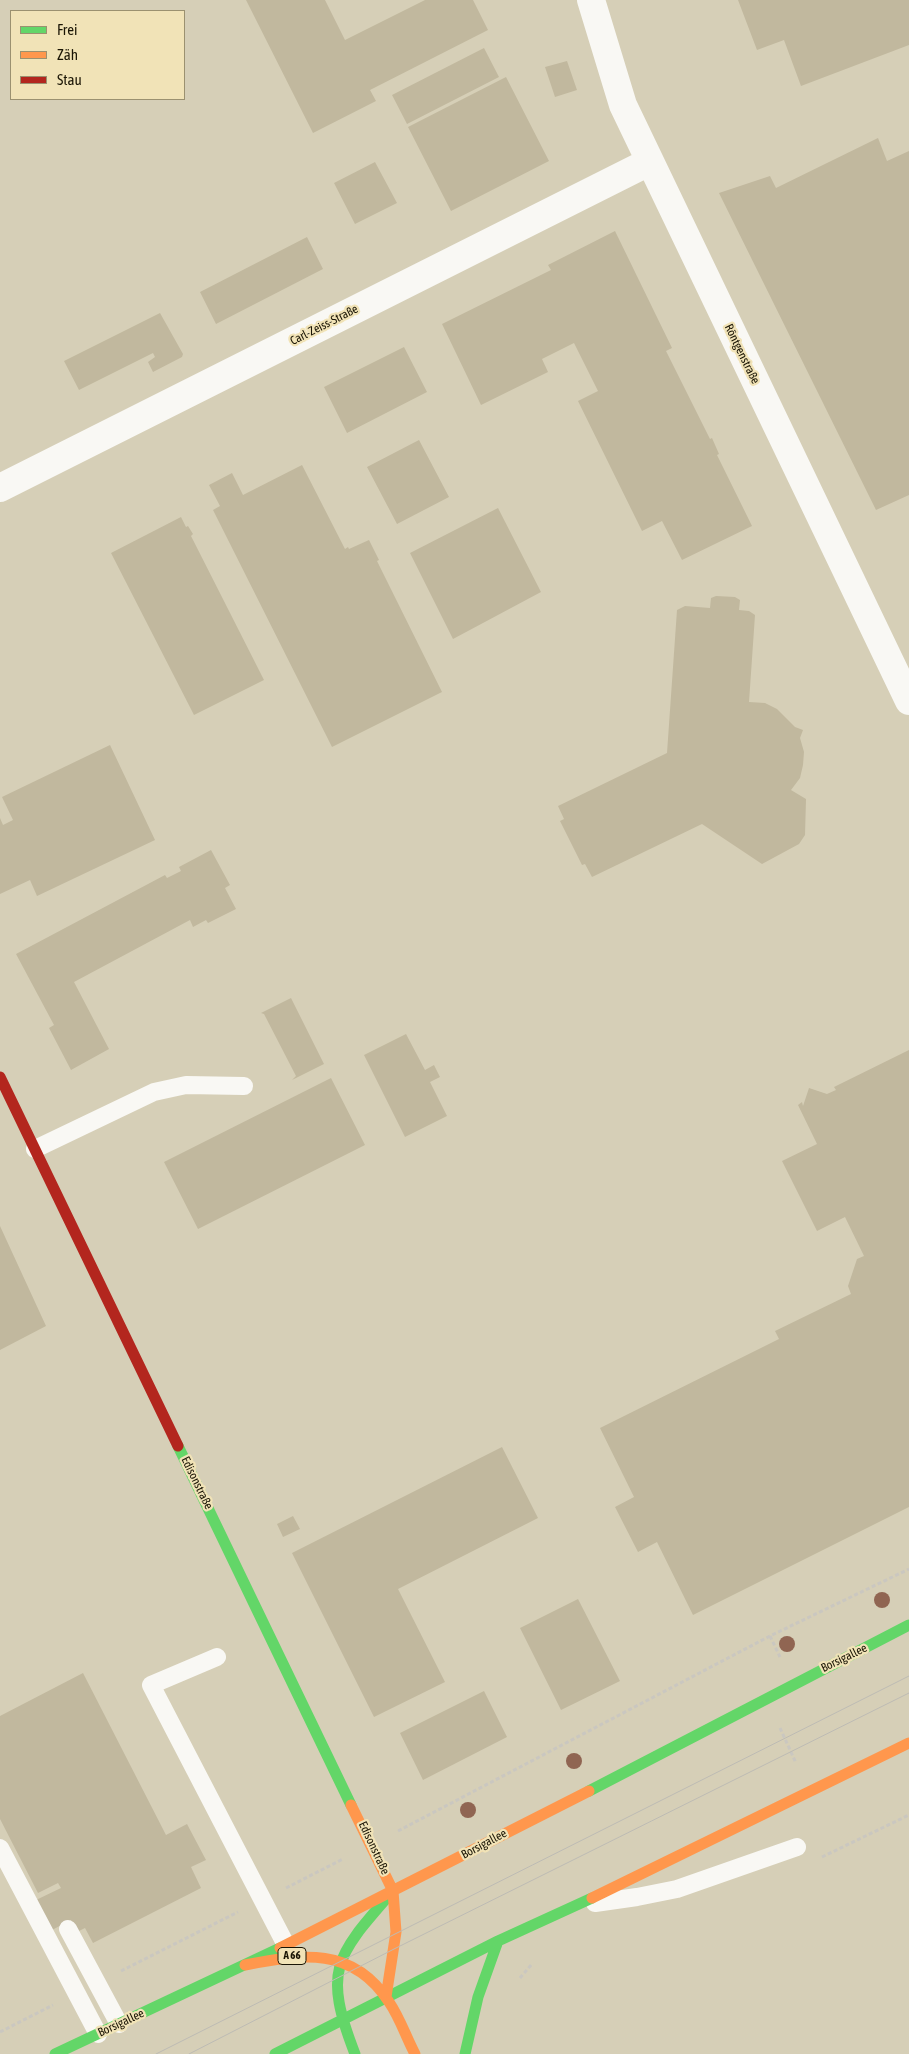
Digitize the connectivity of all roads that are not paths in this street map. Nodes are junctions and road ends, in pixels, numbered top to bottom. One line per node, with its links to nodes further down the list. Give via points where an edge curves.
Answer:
1 (591, 0): 2 (street, Röntgenstraße, via 623,105)
2 (649, 162): 3 (street, Carl-Zeiss-Straße); 4 (street, Röntgenstraße)
3 (0, 488)
4 (909, 701)
5 (0, 1077): 7 (main road, Edisonstraße)
6 (244, 1086): 7 (lane, via 186,1084 154,1092)
7 (35, 1149): 13 (main road, Edisonstraße)
8 (909, 1625): 13 (main road, Borsigallee)
9 (217, 1657): 17 (lane, via 151,1685)
10 (909, 1743): 14 (main road)
11 (797, 1847): 14 (lane, via 677,1889)
12 (0, 1848): 23 (lane)
13 (393, 1891): 17 (main road, Borsigallee); 18 (main road); 20 (main road, Edisonstraße, via 396,1932)
14 (578, 1905): 16 (main road)
15 (68, 1929): 22 (lane)
16 (498, 1941): 20 (main road); 28 (main road, via 478,1997)
17 (286, 1945): 19 (main road, Borsigallee)
18 (340, 1960): 19 (main road, A 66, via 292,1956); 20 (main road, A 66, via 363,1973); 21 (main road, via 338,2000)
19 (245, 1965): 22 (main road, Borsigallee)
20 (386, 1997): 21 (main road); 27 (main road, A 66)
21 (342, 2020): 25 (main road); 26 (main road)
22 (119, 2024): 23 (main road, Borsigallee)
23 (98, 2034): 24 (main road, Borsigallee)
24 (55, 2054)
25 (275, 2054)
26 (355, 2054)
27 (415, 2054)
28 (465, 2054)

